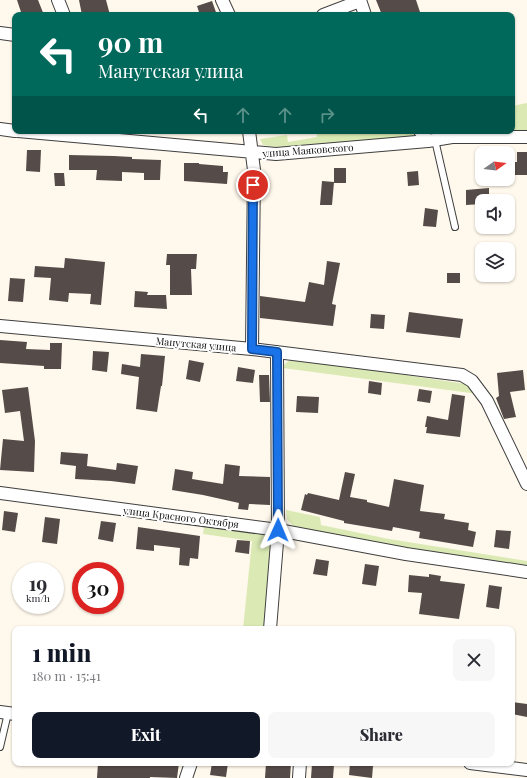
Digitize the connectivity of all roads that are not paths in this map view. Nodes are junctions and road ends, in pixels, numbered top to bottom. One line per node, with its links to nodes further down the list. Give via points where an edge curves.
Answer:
1 (58, 0): 4 (street)
2 (222, 0): 5 (street)
3 (360, 1): 6 (street); 7 (street)
4 (63, 12)
5 (228, 12)
6 (331, 12)
7 (364, 12)
8 (0, 33): 9 (street)
9 (12, 35)
10 (0, 129): 11 (street)
11 (12, 131)
12 (50, 134): 17 (street, улица Маяковского)
13 (249, 134): 17 (street)
14 (424, 134): 16 (street)
15 (527, 137): 16 (street, улица Маяковского, via 452,137)
16 (431, 140): 17 (street, улица Маяковского, via 276,154); 18 (lane)
17 (250, 153): 20 (street, via 254,170)
18 (455, 227)
19 (0, 326): 20 (street, Манутская улица)
20 (252, 349): 21 (street, Манутская улица)
21 (277, 352): 22 (street, Манутская улица, via 462,375 472,381 487,401); 24 (street)
22 (527, 484)
23 (0, 493): 24 (street, улица Красного Октября)
24 (278, 530): 25 (street, улица Красного Октября, via 406,554); 26 (street)
25 (527, 572)
26 (270, 626)
27 (8, 713): 28 (lane)
28 (0, 747)
29 (190, 766): 33 (street)
30 (300, 766): 34 (street)
31 (494, 766): 32 (street)
32 (527, 770)
33 (186, 778)
34 (299, 778)

